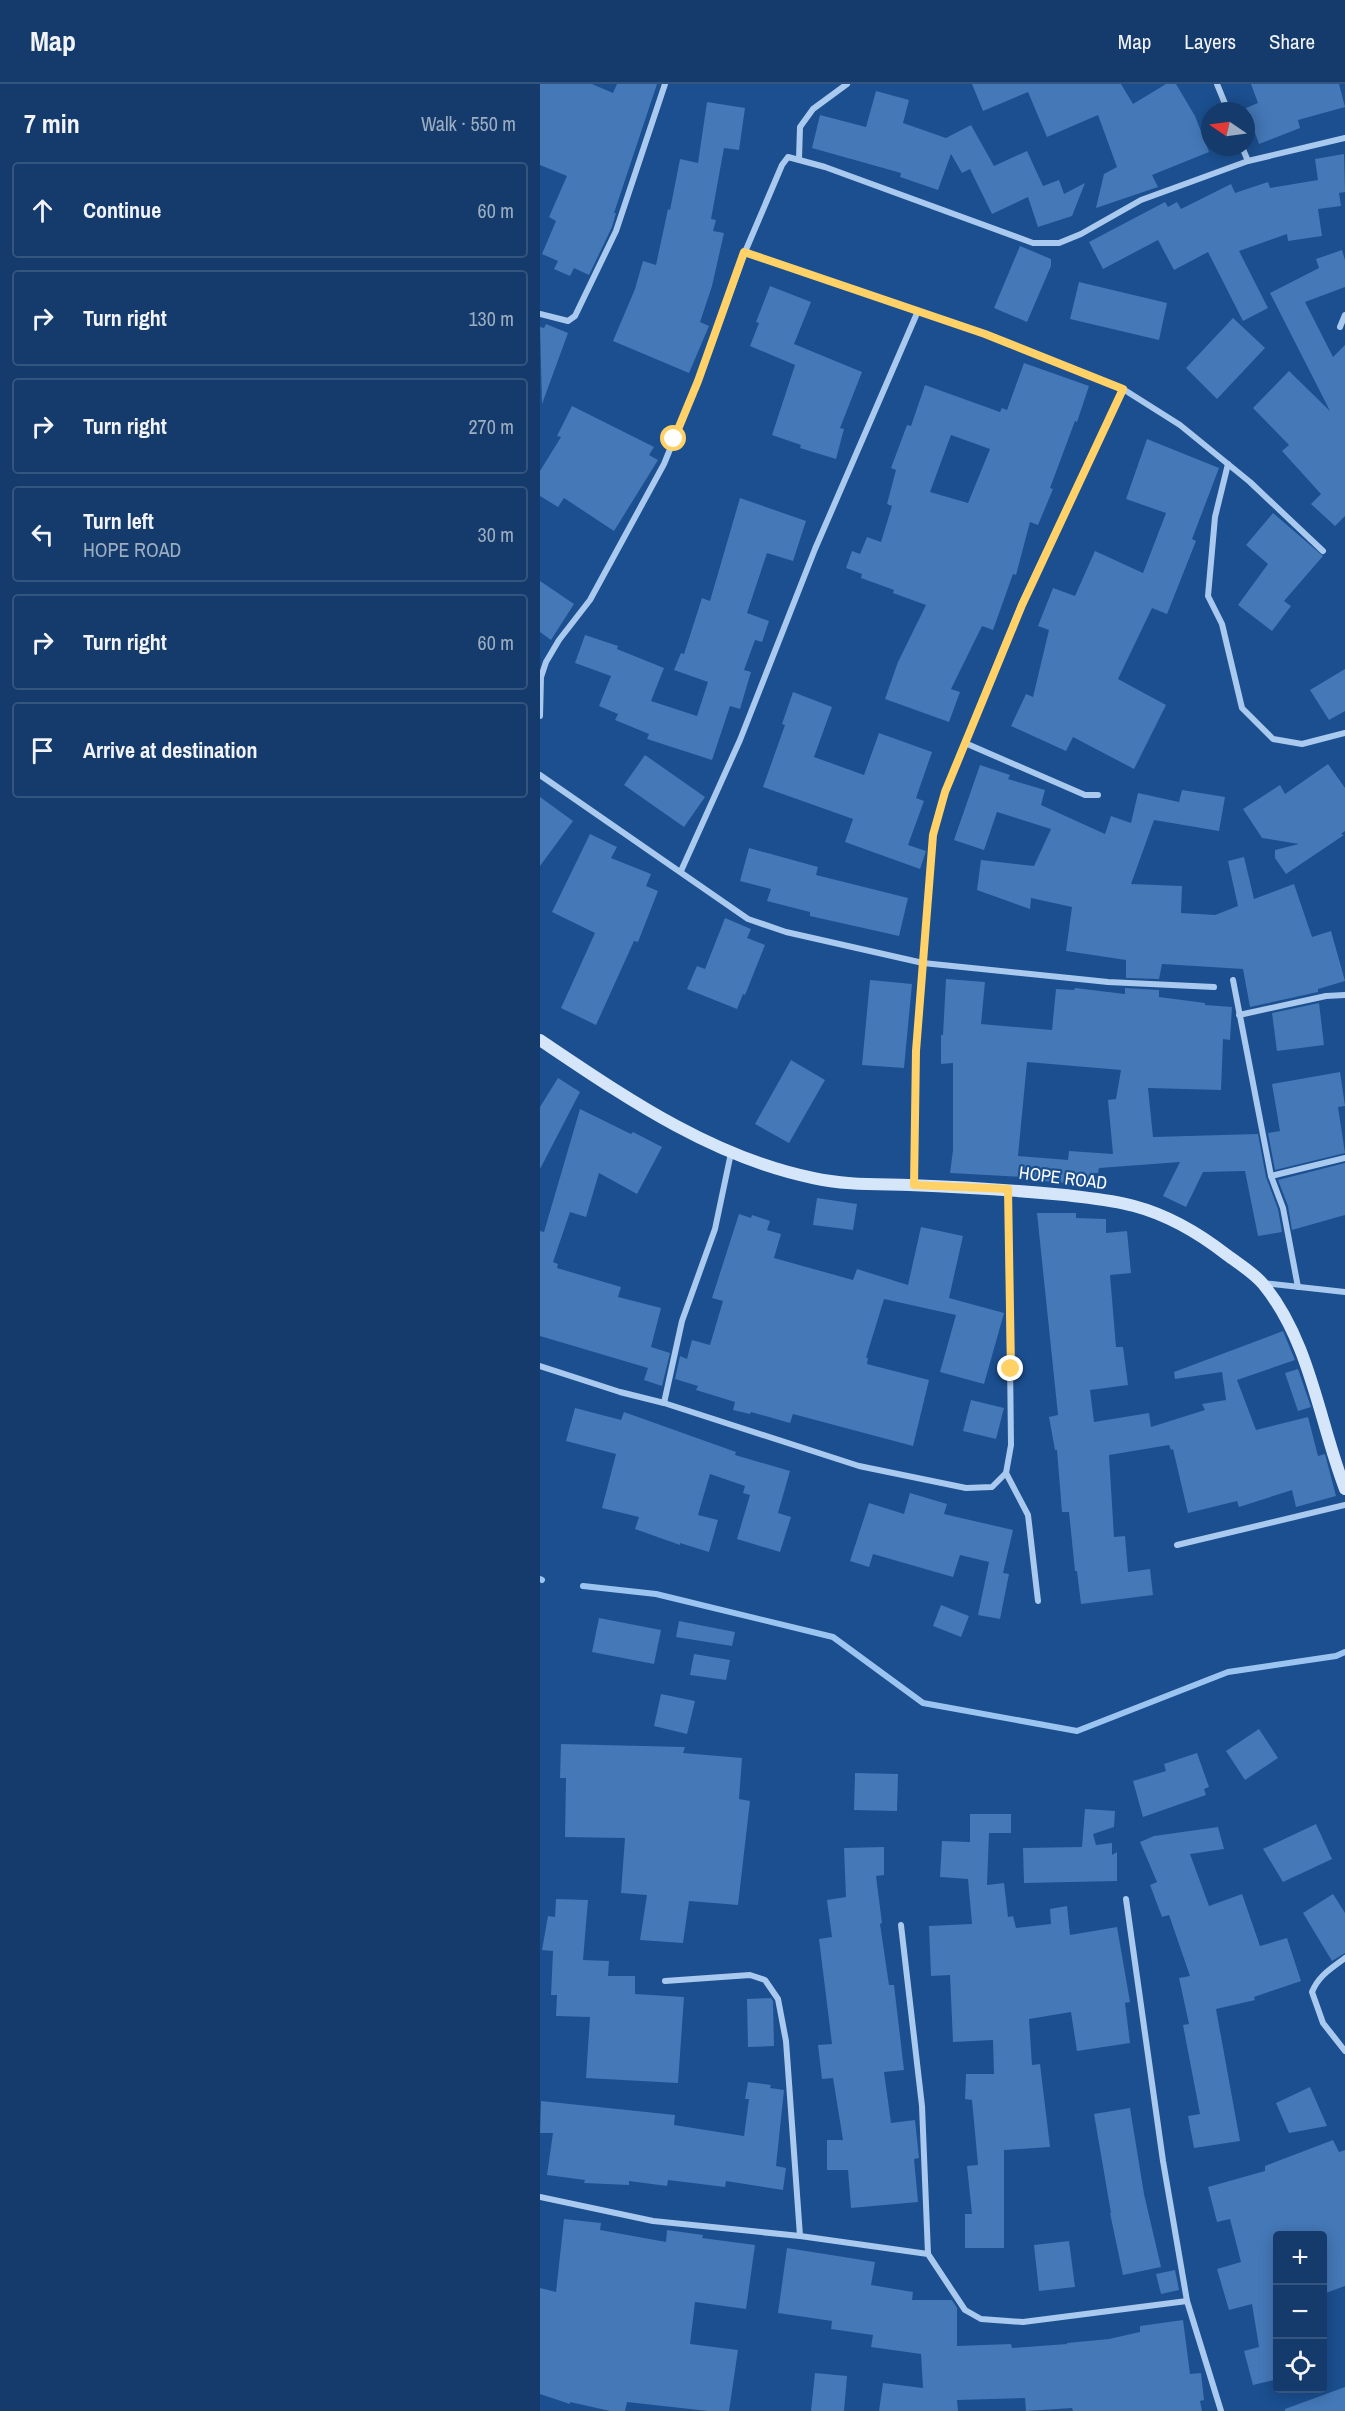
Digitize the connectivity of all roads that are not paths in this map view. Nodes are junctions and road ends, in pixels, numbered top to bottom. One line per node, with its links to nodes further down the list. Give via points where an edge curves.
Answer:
1 (665, 84): 11 (street, via 616,231 575,316 568,321)
2 (847, 84): 7 (street, via 813,109 800,127)
3 (1217, 84): 4 (street)
4 (1224, 102)
5 (1345, 138): 8 (street)
6 (1246, 156): 8 (street)
7 (799, 159): 8 (street, via 1033,243 1059,243 1142,201); 9 (street, via 788,157 782,165)
8 (1248, 161)
9 (744, 252): 10 (street); 17 (street, via 698,381 654,484 590,600 546,662 541,677)
10 (918, 311): 14 (street); 22 (street, via 815,549 740,740)
11 (540, 314)
12 (1345, 315): 13 (street)
13 (1340, 327)
14 (1123, 389): 15 (street, via 1180,425); 19 (street, via 1022,605)
15 (1228, 464): 16 (street); 18 (street, via 1215,517 1208,596 1222,624 1242,708 1273,739 1302,744)
16 (1323, 551)
17 (540, 716)
18 (1345, 733)
19 (965, 743): 21 (street, via 1085,795); 23 (street, via 933,835)
20 (540, 775): 22 (street)
21 (1098, 795)
22 (681, 871): 23 (street, via 748,919 786,932)
23 (923, 963): 25 (street, via 1108,982); 32 (street, via 916,1051)
24 (1233, 980): 27 (street)
25 (1214, 987)
26 (1345, 995): 27 (street)
27 (1239, 1015): 31 (street)
28 (540, 1040): 29 (street, HOPE ROAD, via 672,1124)
29 (731, 1153): 32 (street, HOPE ROAD, via 813,1178); 38 (street, via 715,1229 682,1321)
30 (1345, 1158): 31 (street)
31 (1271, 1176): 35 (street, via 1283,1208)
32 (914, 1185): 33 (street, HOPE ROAD)
33 (1008, 1189): 34 (street, HOPE ROAD, via 1135,1206 1177,1222); 39 (street, via 1011,1444)
34 (1262, 1282): 35 (street); 40 (street, HOPE ROAD, via 1290,1327 1309,1372)
35 (1298, 1287): 36 (street)
36 (1345, 1292)
37 (540, 1366): 38 (street)
38 (664, 1403): 39 (street, via 859,1466 966,1488 992,1486)
39 (1006, 1473): 43 (street, via 1028,1515)
40 (1345, 1489)
41 (1345, 1505): 42 (street)
42 (1177, 1545)
43 (1038, 1601)
44 (1126, 1899): 52 (street, via 1162,2161)
45 (901, 1925): 51 (street, via 922,2106)
46 (1345, 1958): 48 (street, via 1323,1973 1312,1992 1323,2024)
47 (665, 1981): 50 (street, via 750,1975 765,1980 778,1999 786,2041)
48 (1345, 2051)
49 (540, 2197): 50 (street, via 653,2221)
50 (800, 2236): 51 (street)
51 (928, 2254): 52 (street, via 965,2310 981,2319 1023,2322)
52 (1187, 2301): 53 (street)
53 (1221, 2411)

